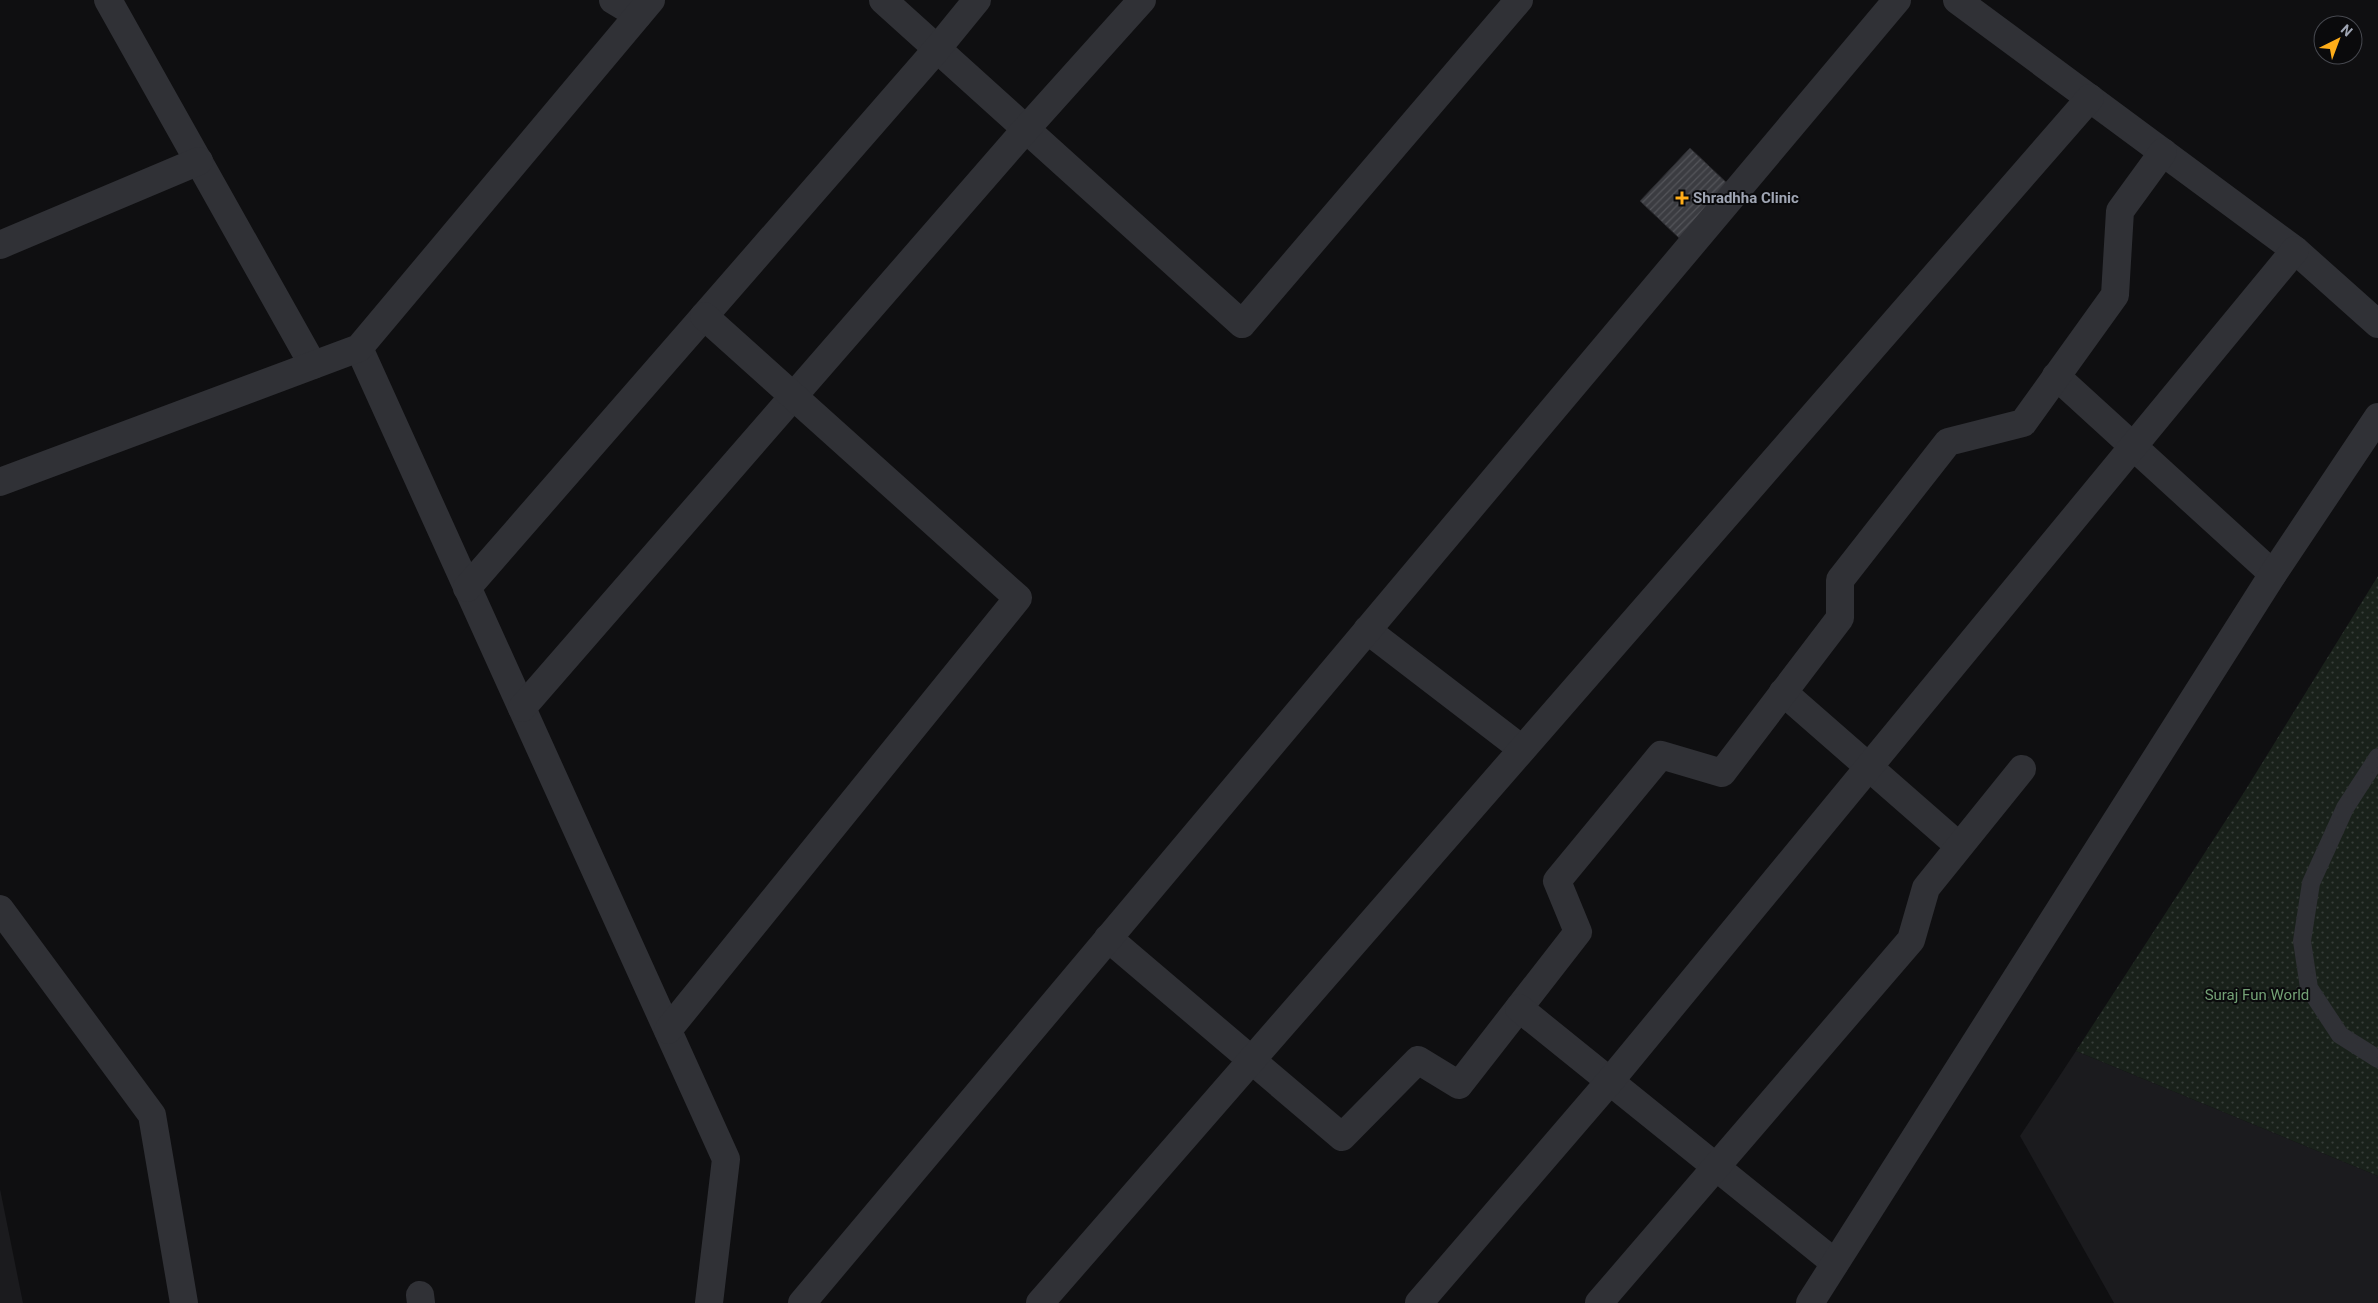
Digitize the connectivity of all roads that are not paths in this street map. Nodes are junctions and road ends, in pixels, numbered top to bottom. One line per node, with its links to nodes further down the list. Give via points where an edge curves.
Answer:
1 (108, 0): 14 (street)
2 (614, 0): 9 (street)
3 (883, 0): 10 (street)
4 (977, 0): 10 (street)
5 (1142, 0): 12 (street)
6 (1519, 0): 12 (street, via 1242,324)
7 (1897, 0): 28 (street)
8 (1957, 0): 11 (street)
9 (644, 7): 19 (street)
10 (937, 49): 12 (street); 17 (street)
11 (2090, 98): 13 (street); 31 (street)
12 (1026, 129): 22 (street)
13 (2163, 152): 16 (street); 21 (street, via 2120,211 2116,296)
14 (199, 161): 15 (street); 20 (street)
15 (0, 245)
16 (2295, 250): 18 (street); 24 (street)
17 (704, 316): 22 (street); 27 (street)
18 (2378, 324)
19 (359, 348): 20 (street); 27 (street)
20 (313, 365): 25 (street)
21 (2056, 376): 24 (street); 29 (street, via 2022,422 1948,442 1840,580 1840,618)
22 (792, 397): 30 (street); 39 (street, via 1018,598)
23 (2378, 417): 26 (street)
24 (2133, 446): 26 (street); 33 (street)
25 (0, 482)
26 (2273, 574): 44 (street)
27 (467, 588): 30 (street)
28 (1367, 630): 31 (street); 37 (street)
29 (1783, 692): 33 (street); 38 (street, via 1722,773 1661,755 1557,881 1578,932)
30 (522, 708): 39 (street)
31 (1522, 749): 41 (street)
32 (2378, 757): 40 (lane, via 2345,808 2311,883 2302,941 2309,988 2340,1035)
33 (1868, 767): 35 (street); 42 (street)
34 (2022, 768): 35 (street)
35 (1960, 846): 43 (street, via 1926,888 1911,940)
36 (0, 909): 45 (street, via 152,1115)
37 (1108, 938): 41 (street); 47 (street)
38 (1518, 1008): 41 (street, via 1460,1084 1418,1060 1342,1137); 42 (street)
39 (668, 1030): 46 (street, via 726,1159)
40 (2378, 1059)
41 (1251, 1060): 48 (street)
42 (1610, 1081): 43 (street); 49 (street)
43 (1716, 1167): 44 (street); 50 (street)
44 (1835, 1263): 51 (street)
45 (184, 1303)
46 (709, 1303)
47 (802, 1303)
48 (1040, 1303)
49 (1419, 1303)
50 (1599, 1303)
51 (1810, 1303)

